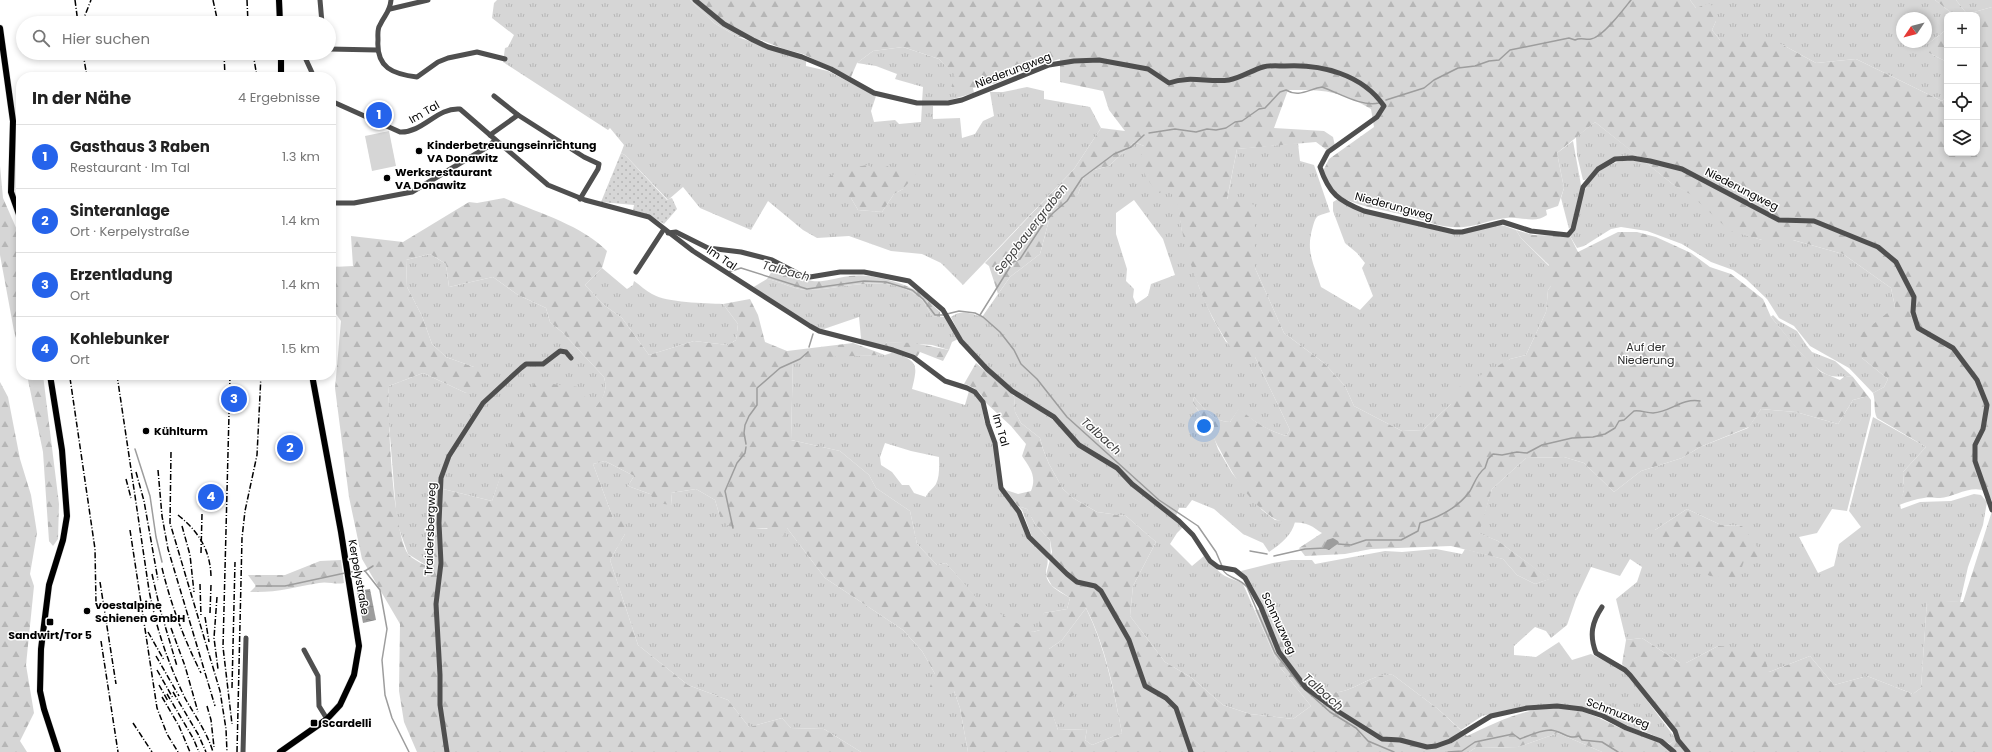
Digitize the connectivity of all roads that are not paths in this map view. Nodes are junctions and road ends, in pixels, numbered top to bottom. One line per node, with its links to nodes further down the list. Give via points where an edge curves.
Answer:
1 (279, 0): 7 (main road)
2 (320, 0): 8 (street)
3 (391, 0): 6 (street)
4 (428, 0): 6 (street)
5 (694, 0): 23 (street, Niederungweg, via 724,24 763,45 831,69 874,93 916,103 948,103 962,100 1049,65 1074,61 1099,60 1148,69 1169,83 1178,79 1194,78 1227,80 1264,66 1320,67 1355,79 1378,97 1384,106 1377,117 1328,152 1320,167 1324,180 1334,195 1364,211 1428,226 1462,232 1503,222 1532,231 1568,235 1573,229)
6 (390, 9): 11 (street, via 379,26)
7 (280, 16)
8 (321, 16)
9 (0, 28): 26 (main road, via 13,121 11,192)
10 (336, 49): 11 (street)
11 (377, 50): 12 (street, via 384,65 394,72 417,77 438,62 477,52)
12 (505, 59)
13 (281, 60): 15 (main road)
14 (306, 60): 16 (street)
15 (281, 72)
16 (312, 72)
17 (494, 96): 19 (street)
18 (336, 103): 20 (street, Im Tal, via 400,132 408,133 445,111 460,109)
19 (518, 115): 20 (street); 24 (street, via 599,164)
20 (490, 135): 21 (street, Im Tal)
21 (495, 140): 24 (street, Im Tal, via 548,184); 25 (street, via 412,192 354,203)
22 (1581, 181): 23 (street)
23 (1583, 187): 32 (street, Niederungweg, via 1598,169 1615,159 1650,161 1682,169 1779,220 1814,222 1845,233 1878,248 1896,262 1914,297 1913,312 1918,328 1952,348 1977,380 1987,406 1983,429 1975,445 1975,461)
24 (580, 198): 27 (street, Im Tal, via 649,217)
25 (336, 203)
26 (16, 206)
27 (666, 231): 28 (street); 33 (street, Im Tal, via 676,232 708,248 741,252 772,260 810,277 840,272 864,272 909,281 944,310 961,341 987,369 1012,391 1054,417 1080,445 1117,468 1132,484 1179,520 1193,535 1210,561 1218,567); 42 (street, Im Tal, via 730,276 819,331 913,357 945,381 975,392 983,402 995,444 1001,488 1019,512 1030,536 1077,582 1095,586 1101,591 1129,640 1145,686 1166,698 1176,708)
28 (636, 272)
29 (571, 358): 41 (street, Traidersbergweg, via 566,352 560,351 543,364 526,364 502,384 483,403 469,424 449,456 441,478 441,563 436,604 440,705)
30 (51, 380): 38 (main road, via 59,426 67,516 63,540 49,585 41,649 40,691)
31 (313, 380): 37 (main road, Kerpelystraße, via 357,629 357,664 340,705)
32 (1992, 510)
33 (1235, 570): 43 (street, Schmuzweg, via 1246,578 1279,652 1306,688 1382,739 1436,746 1450,741 1491,716 1527,708 1557,706 1582,709 1603,716 1661,741)
34 (1602, 607): 44 (street, Schmuzweg, via 1591,633 1596,653 1630,675)
35 (246, 638): 39 (street)
36 (304, 650): 37 (street, via 318,676 319,706)
37 (327, 719): 40 (main road, Kerpelystraße)
38 (58, 752)
39 (243, 752)
40 (280, 752)
41 (447, 752)
42 (1191, 752)
43 (1674, 752)
44 (1688, 752)

